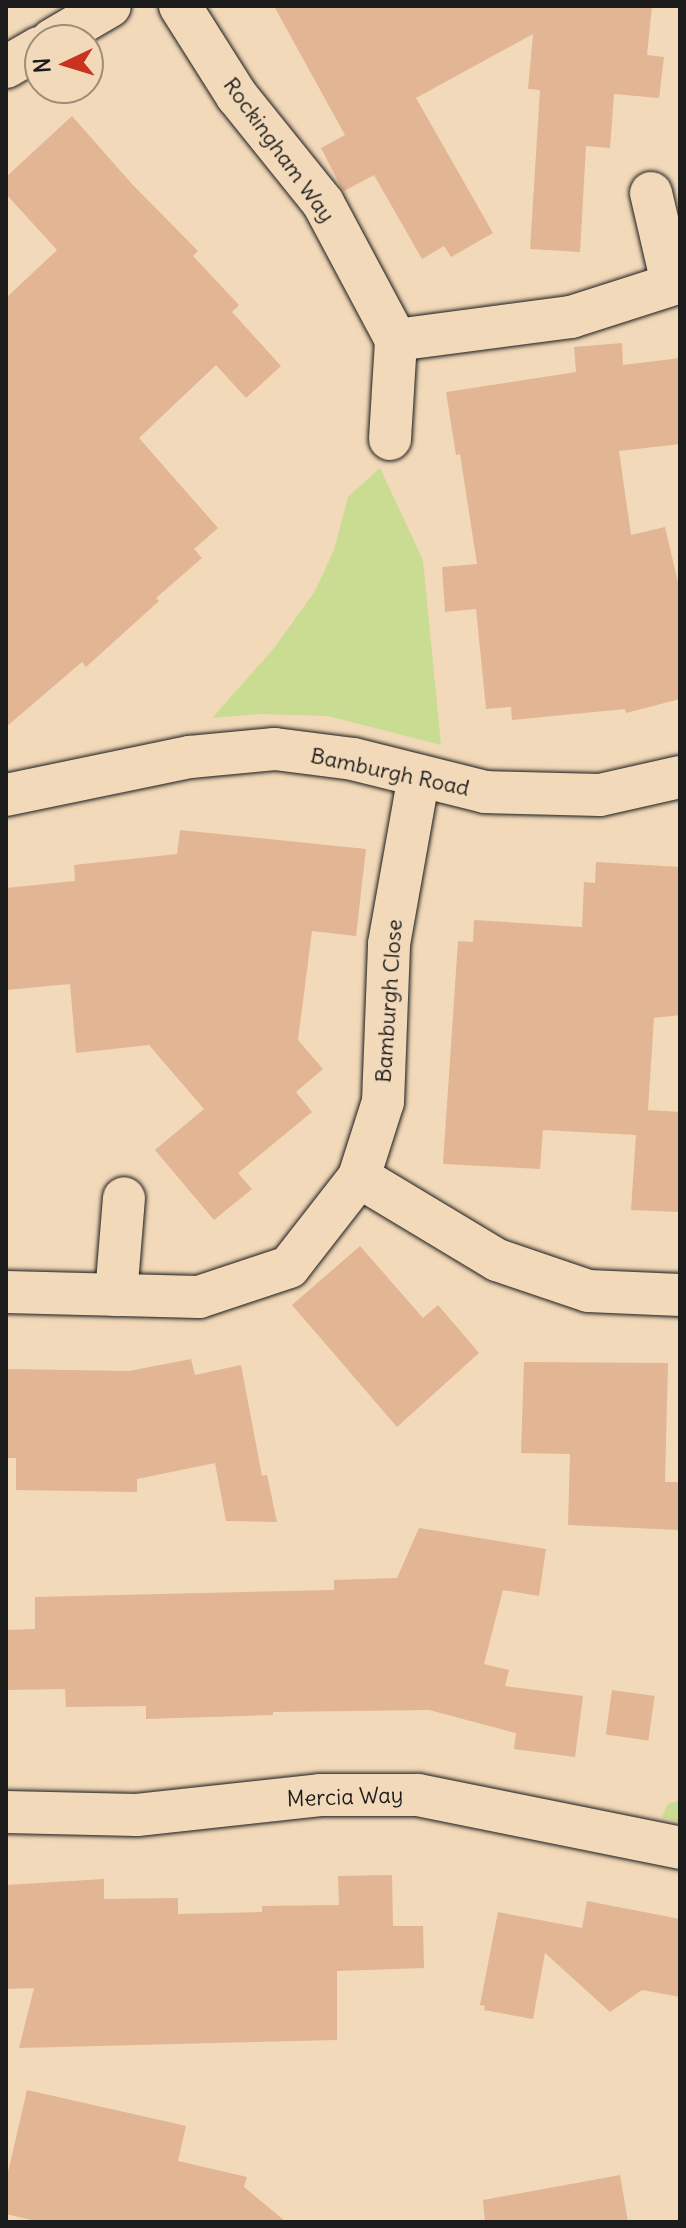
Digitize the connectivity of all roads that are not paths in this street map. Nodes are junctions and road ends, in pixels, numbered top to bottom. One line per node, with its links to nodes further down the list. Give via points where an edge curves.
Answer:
1 (110, 6): 3 (street)
2 (180, 6): 8 (street, Rockingham Way, via 237,96 323,203)
3 (79, 24)
4 (24, 56): 5 (street)
5 (6, 67)
6 (651, 193): 7 (street)
7 (676, 282): 8 (street, via 571,317)
8 (396, 340): 9 (street)
9 (390, 439)
10 (419, 776): 11 (street, Bamburgh Road, via 485,792 600,795); 12 (street, Bamburgh Road, via 353,759 275,749 190,757); 13 (street, Bamburgh Close, via 389,944 383,1102)
11 (680, 777)
12 (6, 795)
13 (359, 1177): 16 (street, Bamburgh Close, via 289,1267 199,1297); 17 (street, via 497,1260 588,1291)
14 (124, 1198): 16 (street)
15 (6, 1292): 16 (street, Bamburgh Close)
16 (116, 1295)
17 (680, 1295)
18 (6, 1812): 19 (street, Mercia Way, via 137,1815 320,1795 418,1795)
19 (680, 1848)

